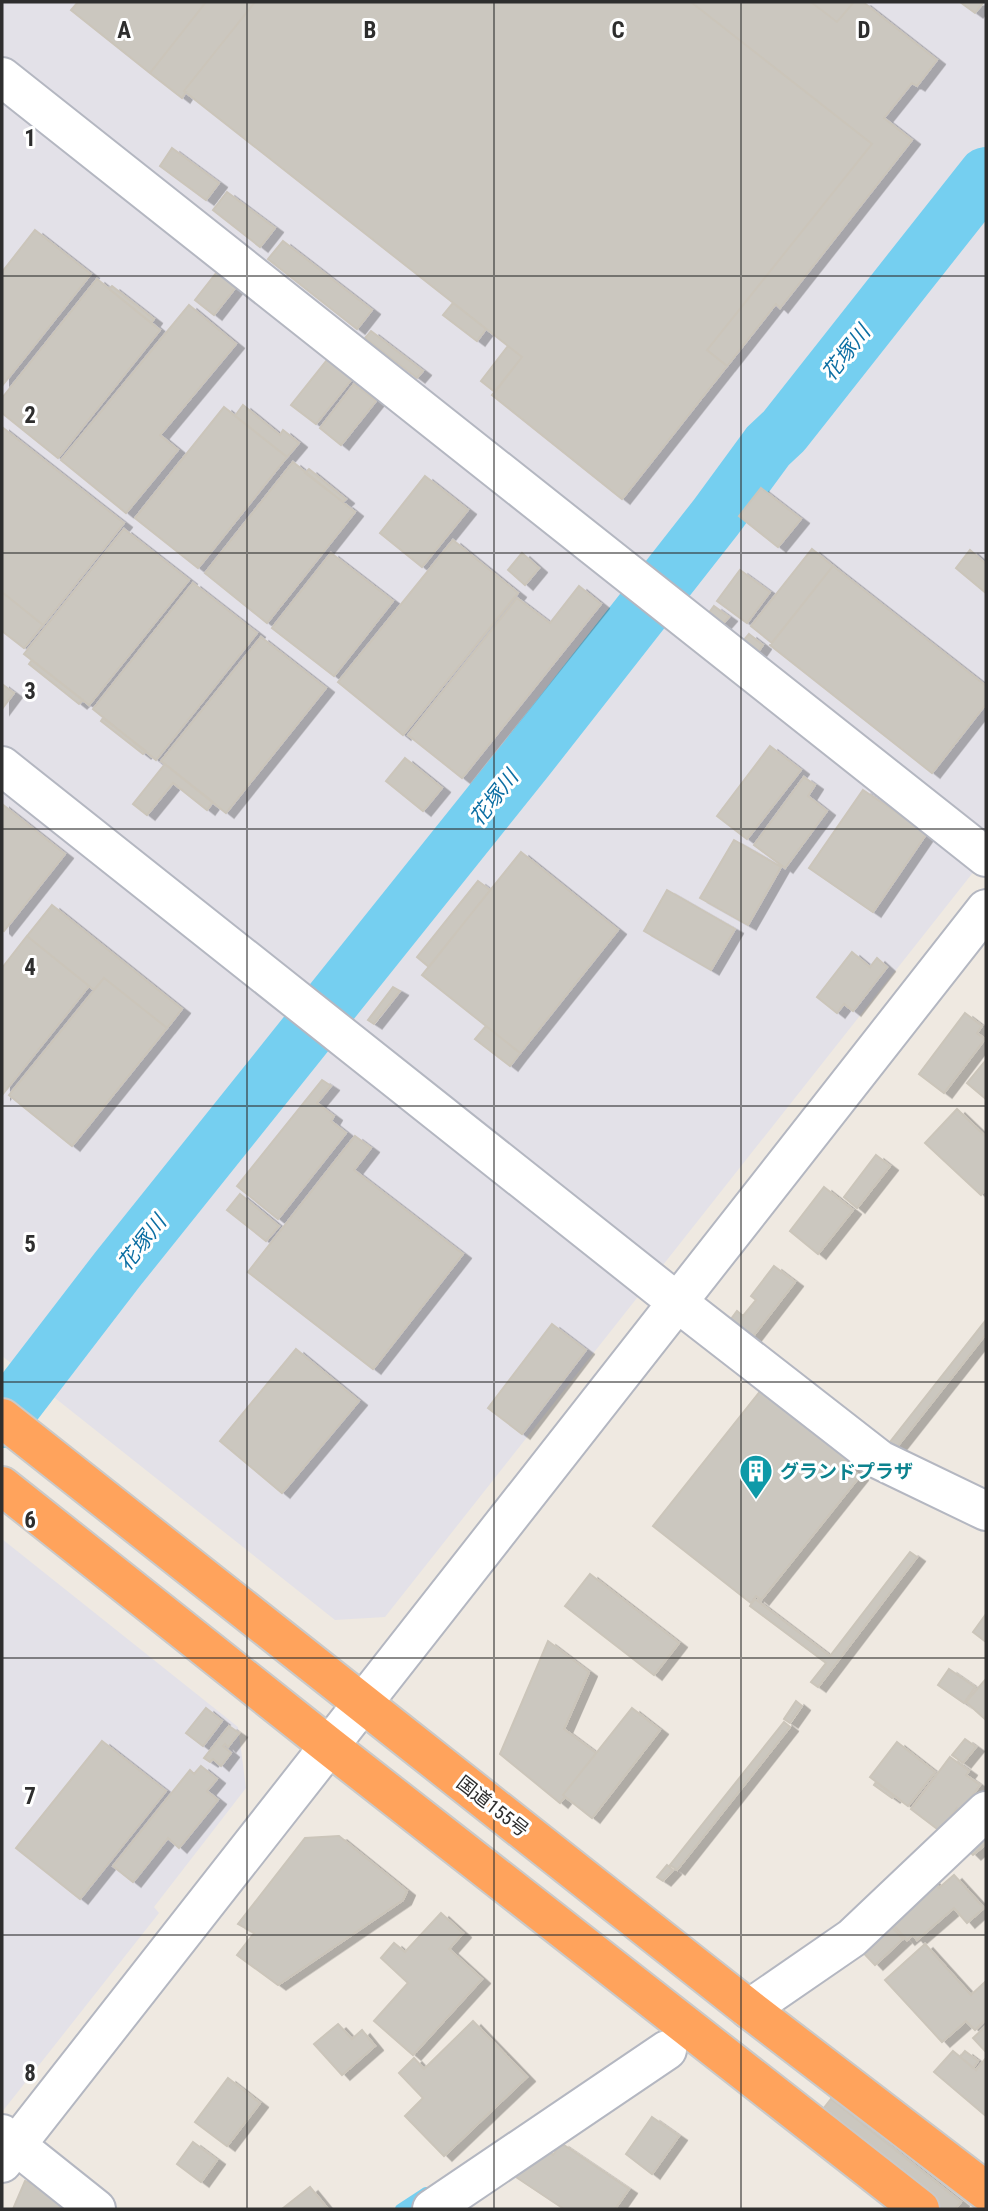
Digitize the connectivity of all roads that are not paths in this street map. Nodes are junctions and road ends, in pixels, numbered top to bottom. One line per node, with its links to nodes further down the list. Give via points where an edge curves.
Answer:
1 (2, 77): 3 (street)
2 (2, 766): 5 (street)
3 (986, 857)
4 (986, 909): 5 (street)
5 (677, 1302): 8 (street, via 880,1460); 9 (street)
6 (2, 1418): 9 (highway, 国道155号)
7 (2, 1486): 10 (highway)
8 (986, 1511)
9 (363, 1702): 10 (street); 12 (highway, 国道155号)
10 (329, 1746): 14 (street); 18 (highway)
11 (986, 1811): 12 (street, via 852,1938)
12 (749, 2009): 15 (highway, 国道155号)
13 (667, 2050): 17 (street)
14 (6, 2147): 16 (street)
15 (986, 2191)
16 (96, 2209)
17 (432, 2209)
18 (920, 2209)

